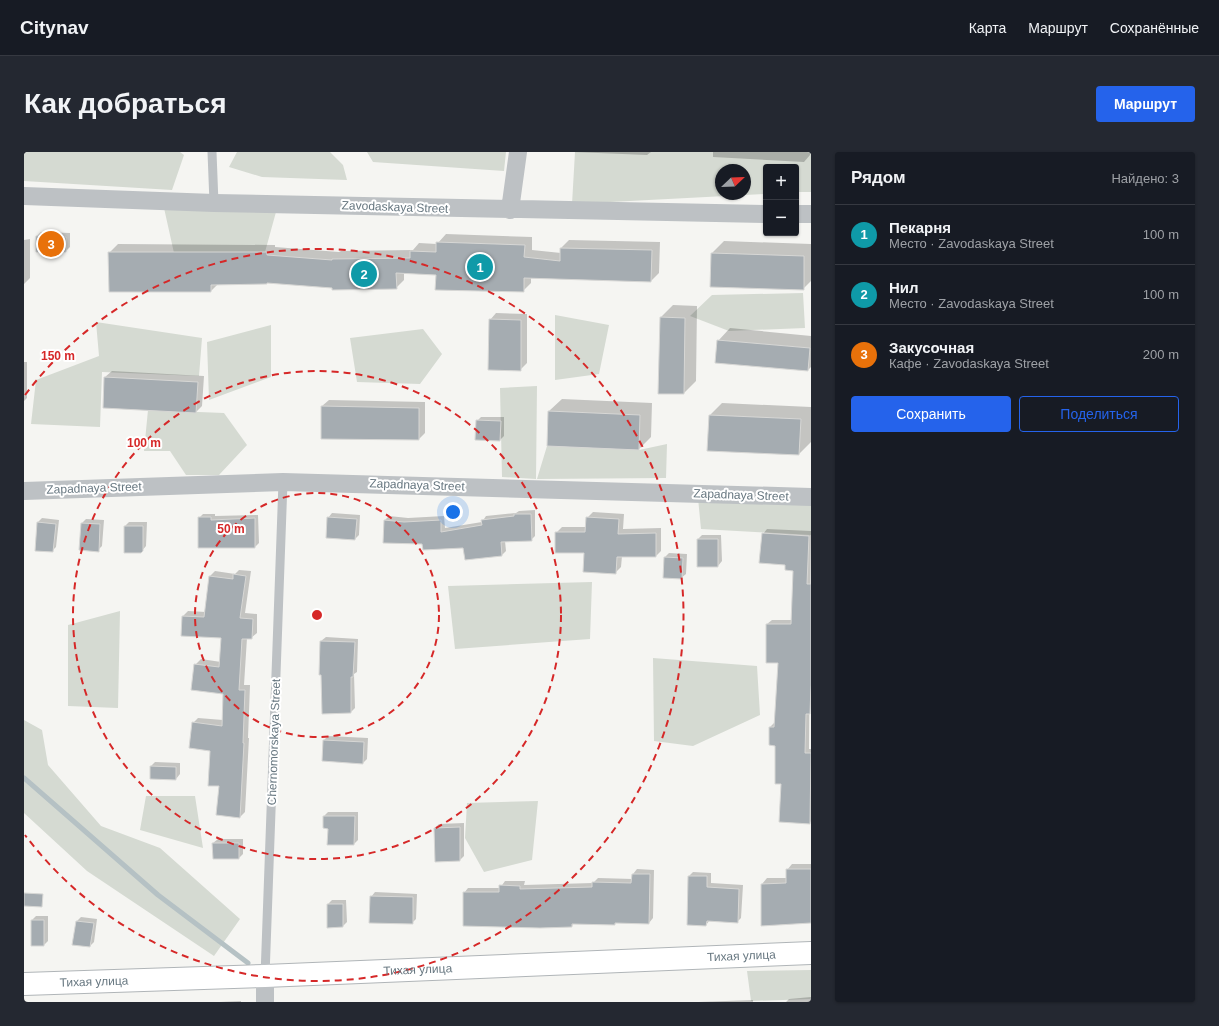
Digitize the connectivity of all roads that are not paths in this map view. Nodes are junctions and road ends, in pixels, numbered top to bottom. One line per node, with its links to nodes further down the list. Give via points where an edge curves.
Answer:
1 (212, 152): 4 (lane)
2 (518, 152): 5 (street)
3 (24, 196): 4 (street, Zavodaskaya Street)
4 (214, 204): 5 (street, Zavodaskaya Street, via 369,205)
5 (510, 210): 6 (street, Zavodaskaya Street)
6 (763, 214)
7 (799, 214): 8 (street)
8 (811, 214)
9 (282, 482): 10 (street, Zapadnaya Street); 11 (street, Zapadnaya Street); 13 (lane, Chernomorskaya Street)
10 (24, 491)
11 (811, 497)
12 (811, 954): 13 (main road, Тихая улица)
13 (266, 976): 14 (main road, Тихая улица); 15 (street, Chernomorskaya Street)
14 (24, 984)
15 (265, 1002)

